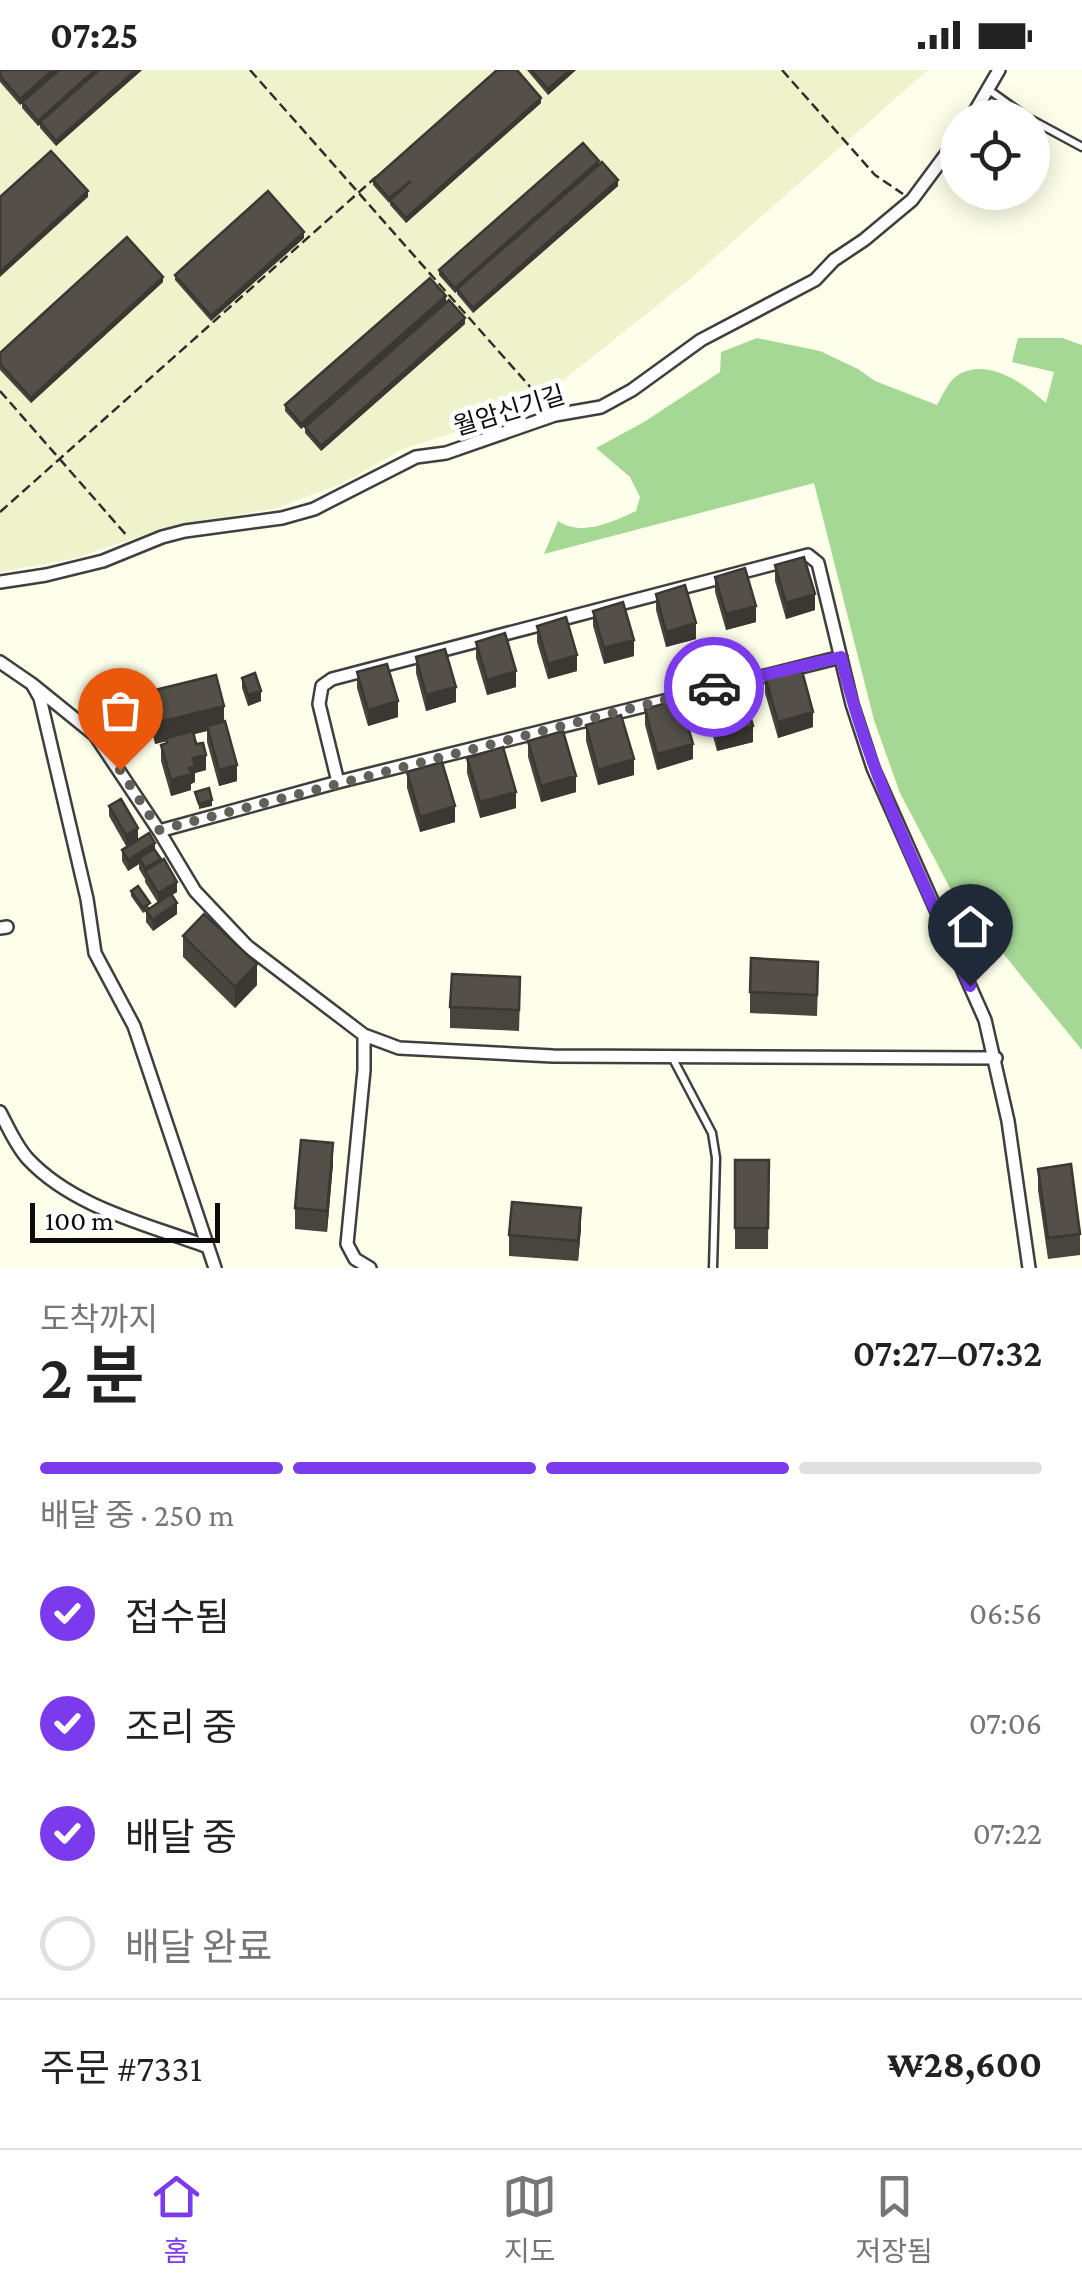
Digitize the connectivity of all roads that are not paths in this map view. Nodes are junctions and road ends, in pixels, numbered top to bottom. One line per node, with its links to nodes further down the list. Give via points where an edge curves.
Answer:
1 (999, 70): 2 (street)
2 (988, 89): 3 (street); 4 (lane)
3 (981, 100)
4 (1003, 100)
5 (1050, 130): 6 (lane)
6 (1082, 148)
7 (940, 162): 8 (street, 월암신기길, via 912,200 816,280 701,340 601,406 416,457 314,509 186,531 46,576)
8 (0, 582)
9 (841, 657): 12 (street); 12 (street, via 818,563 808,555 787,559 332,678 322,686 319,704); 16 (street, via 874,768)
10 (0, 662): 11 (street)
11 (32, 684): 13 (street, via 95,735); 18 (street, via 96,953 134,1026)
12 (338, 782): 13 (street)
13 (159, 830): 14 (street, via 195,891 247,946)
14 (364, 1035): 15 (street, via 398,1048); 20 (street, via 348,1244 354,1259)
15 (672, 1057): 16 (street); 21 (lane, via 712,1133)
16 (996, 1058): 22 (street)
17 (0, 1112): 18 (street, via 26,1158 66,1190)
18 (208, 1247): 19 (street)
19 (215, 1268)
20 (370, 1268)
21 (713, 1268)
22 (1029, 1268)

